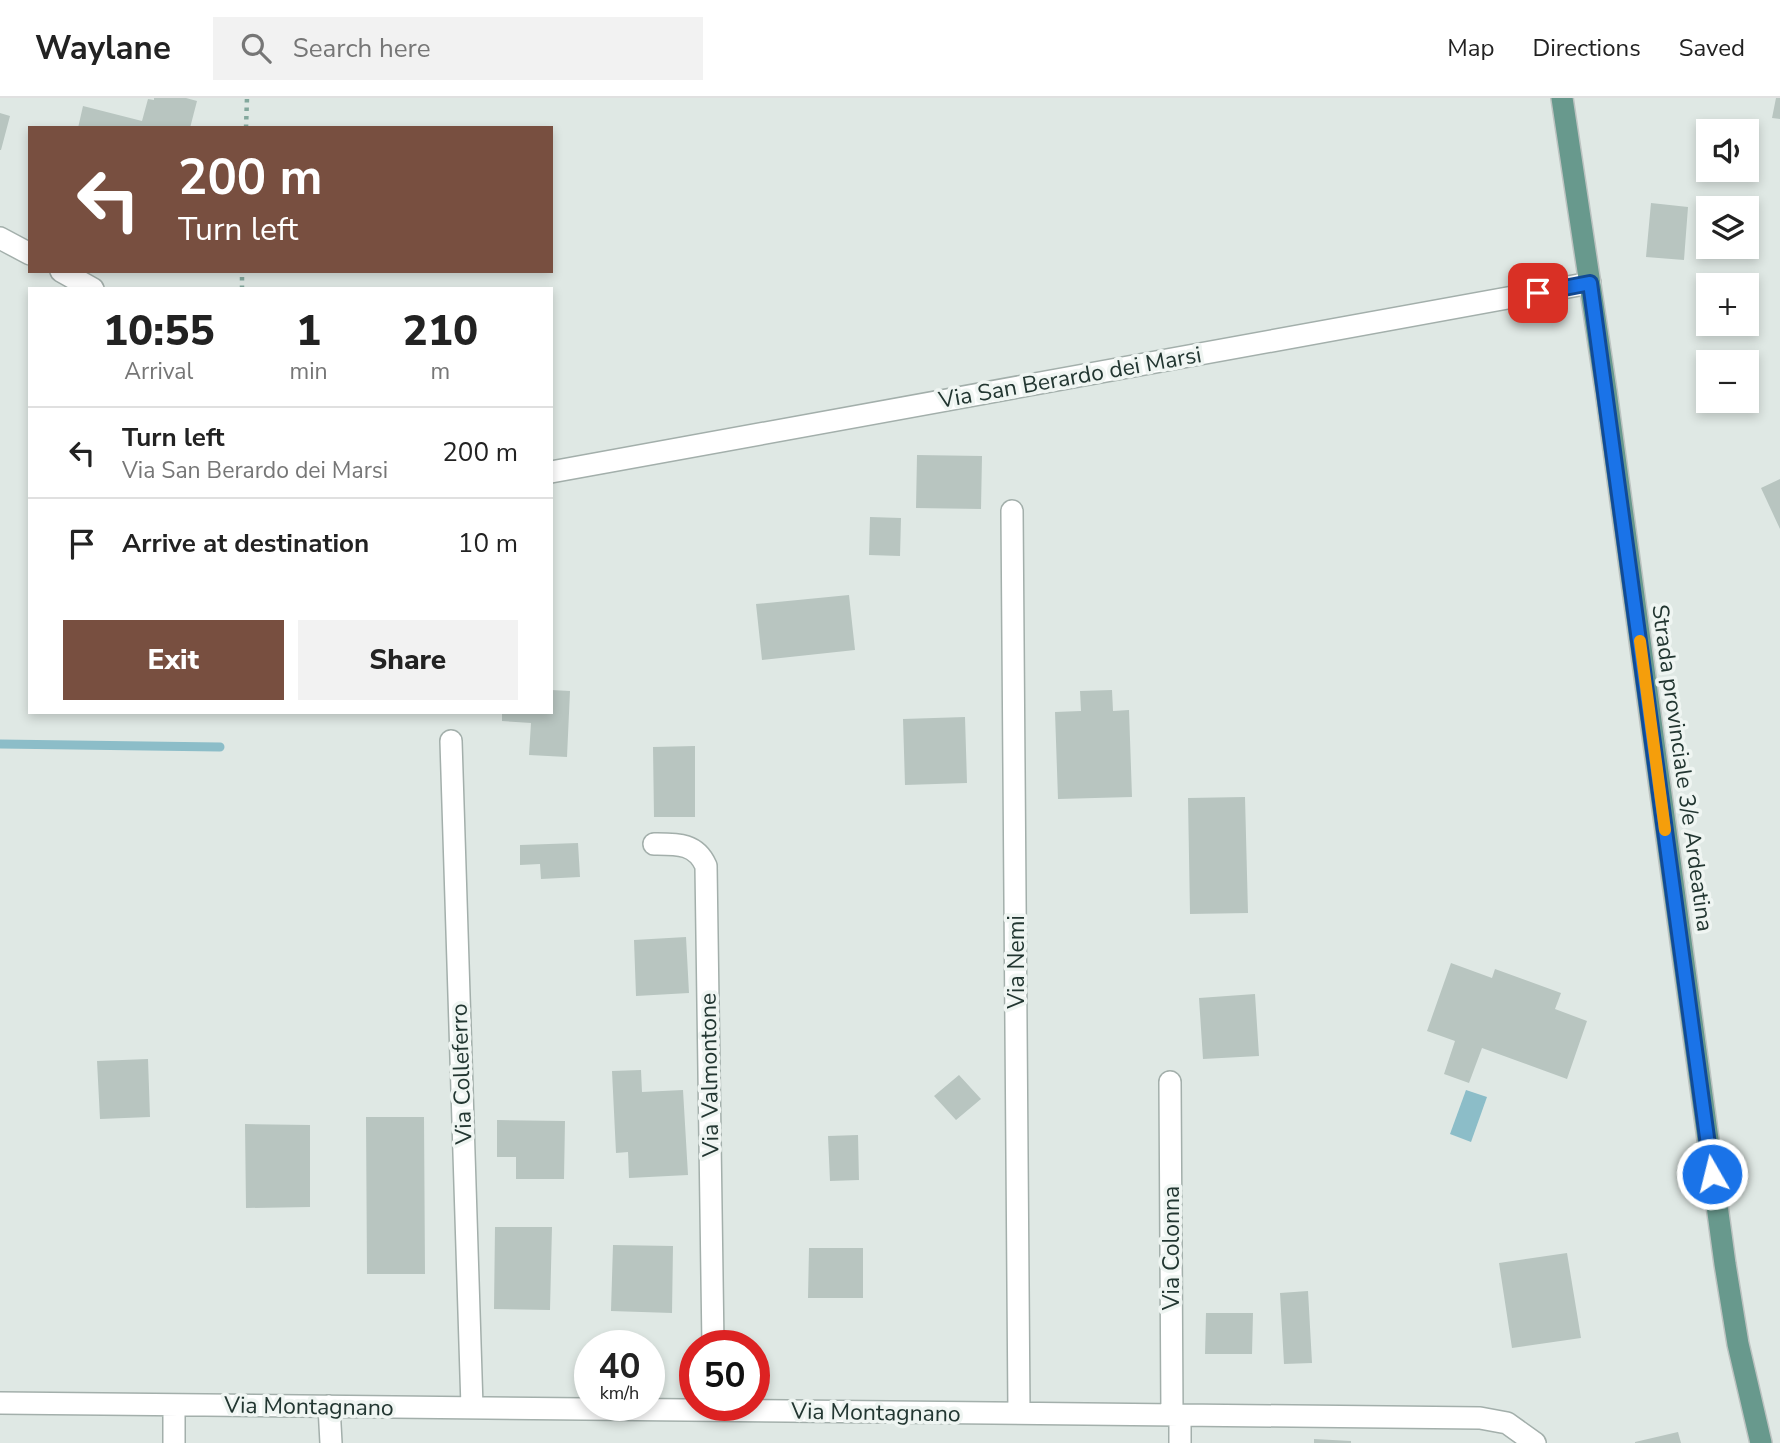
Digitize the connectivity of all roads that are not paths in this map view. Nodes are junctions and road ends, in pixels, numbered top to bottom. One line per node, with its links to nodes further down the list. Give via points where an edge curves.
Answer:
1 (1562, 98): 5 (main road, Strada provinciale 3/e Ardeatina)
2 (0, 238): 3 (street)
3 (28, 253)
4 (65, 273): 6 (street)
5 (1590, 283): 7 (street, Via San Berardo dei Marsi); 25 (main road, Strada provinciale 3/e Ardeatina, via 1725,1264)
6 (89, 287)
7 (553, 472)
8 (1012, 511): 19 (street, Via Nemi)
9 (451, 741): 16 (street, Via Colleferro)
10 (654, 844): 12 (street, Via Valmontone, via 686,845 706,866)
11 (1170, 1082): 20 (street, Via Colonna)
12 (713, 1330)
13 (0, 1403): 14 (street, Via Montagnano)
14 (174, 1405): 15 (street, Via Montagnano); 21 (street)
15 (329, 1406): 16 (street, Via Montagnano); 22 (street)
16 (472, 1407): 17 (street, Via Montagnano)
17 (679, 1408)
18 (770, 1409): 19 (street, Via Montagnano)
19 (1019, 1413): 20 (street, Via Montagnano)
20 (1176, 1415): 23 (street, Via Colonna); 24 (street, Via Montagnano, via 1489,1418 1515,1426)
21 (174, 1443)
22 (331, 1443)
23 (1180, 1443)
24 (1535, 1443)
25 (1761, 1443)

